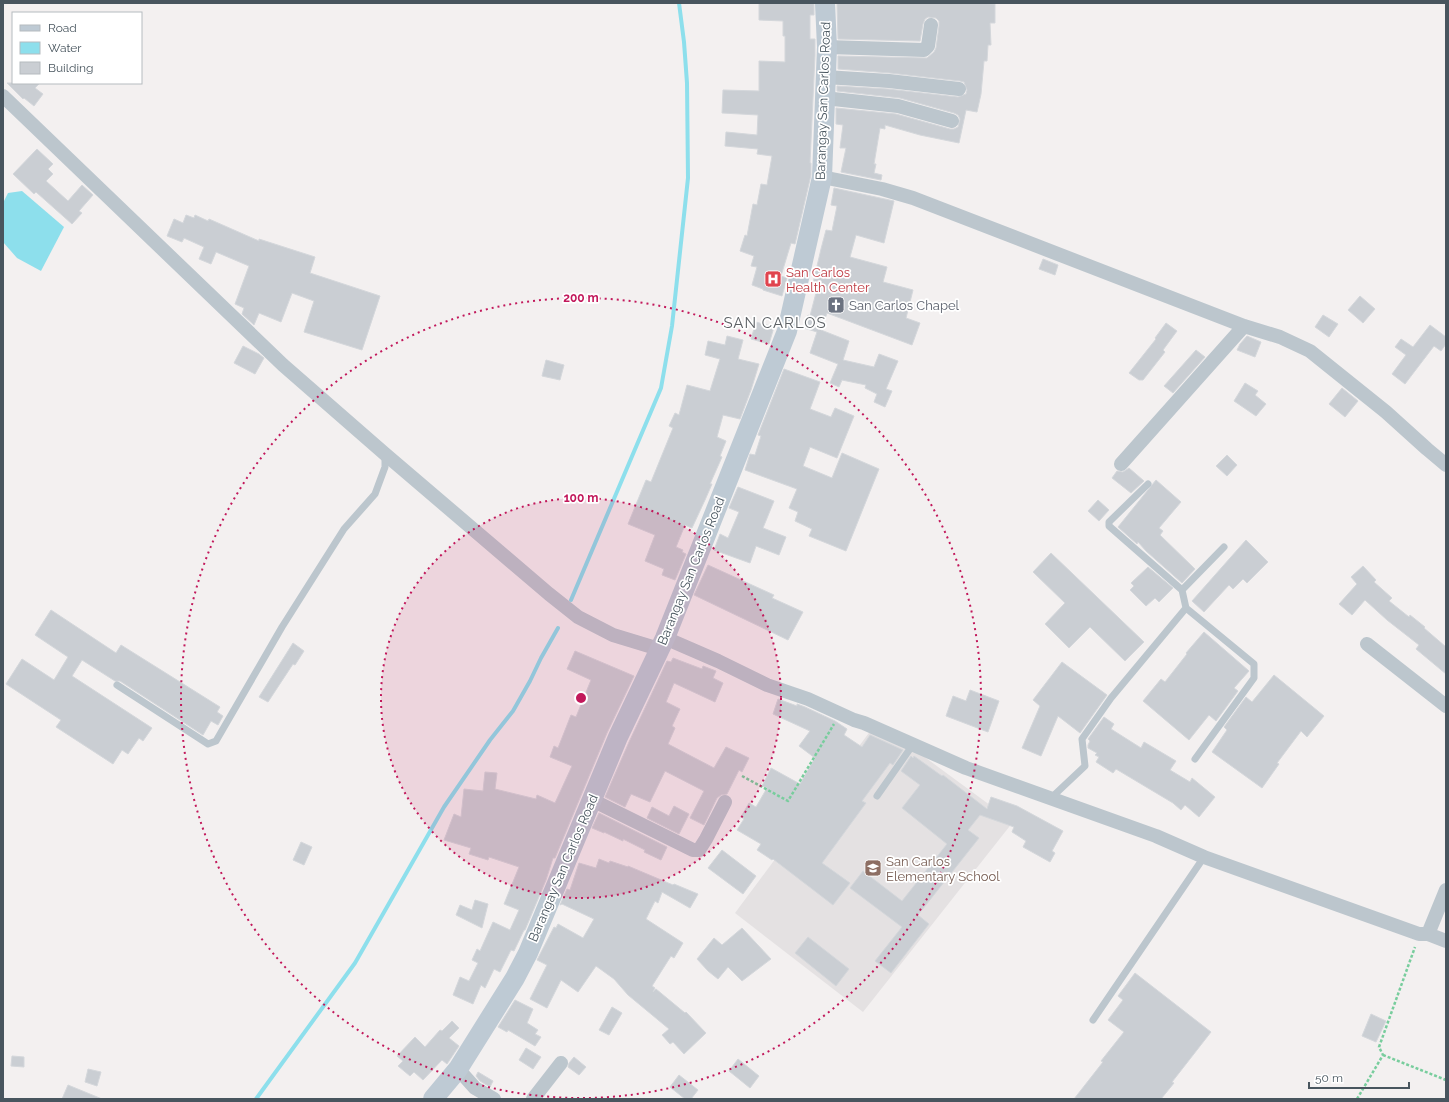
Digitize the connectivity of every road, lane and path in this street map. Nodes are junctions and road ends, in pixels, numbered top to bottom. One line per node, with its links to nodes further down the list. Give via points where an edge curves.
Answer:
1 (825, 3): 3 (street, Barangay San Carlos Road)
2 (931, 25): 3 (street, via 928,46 924,50)
3 (827, 47): 4 (street, Barangay San Carlos Road)
4 (825, 77): 5 (street); 7 (street, Barangay San Carlos Road)
5 (959, 89)
6 (3, 96): 11 (street, via 283,366)
7 (824, 98): 8 (street, via 898,106); 9 (street, Barangay San Carlos Road)
8 (952, 121)
9 (822, 177): 10 (street, via 914,198); 18 (street, Barangay San Carlos Road, via 787,331)
10 (1244, 326): 12 (street); 13 (street, via 1280,337 1310,351 1386,412)
11 (385, 454): 18 (street, via 578,617 613,635); 20 (lane, via 385,467 375,494 344,529 216,740 208,744)
12 (1121, 464)
13 (1446, 465)
14 (1148, 484): 16 (lane, via 1109,526)
15 (1224, 547): 16 (lane)
16 (1182, 590): 17 (lane)
17 (1186, 608): 24 (lane, via 1254,664 1254,678); 27 (lane, via 1111,698 1082,739 1085,766)
18 (662, 643): 22 (street, via 718,661 767,686 808,699); 28 (street, Barangay San Carlos Road)
19 (1367, 644): 21 (street)
20 (117, 685)
21 (1446, 706)
22 (840, 714): 23 (street); 25 (path, via 788,801)
23 (912, 746): 26 (lane); 27 (street)
24 (1195, 760)
25 (742, 776)
26 (877, 796)
27 (1051, 798): 30 (street, via 1156,836)
28 (592, 800): 29 (street, via 693,850 699,850); 37 (street, Barangay San Carlos Road, via 528,953)
29 (725, 802)
30 (1204, 857): 32 (street); 34 (lane)
31 (1446, 890): 32 (street)
32 (1424, 934): 33 (street); 35 (path, via 1379,1046)
33 (1446, 941)
34 (1093, 1020)
35 (1384, 1055): 38 (path); 42 (path)
36 (561, 1063): 41 (street)
37 (458, 1069): 39 (street, Barangay San Carlos Road); 40 (street, via 475,1088)
38 (1446, 1080)
39 (433, 1099)
40 (494, 1099)
41 (533, 1099)
42 (1357, 1099)

